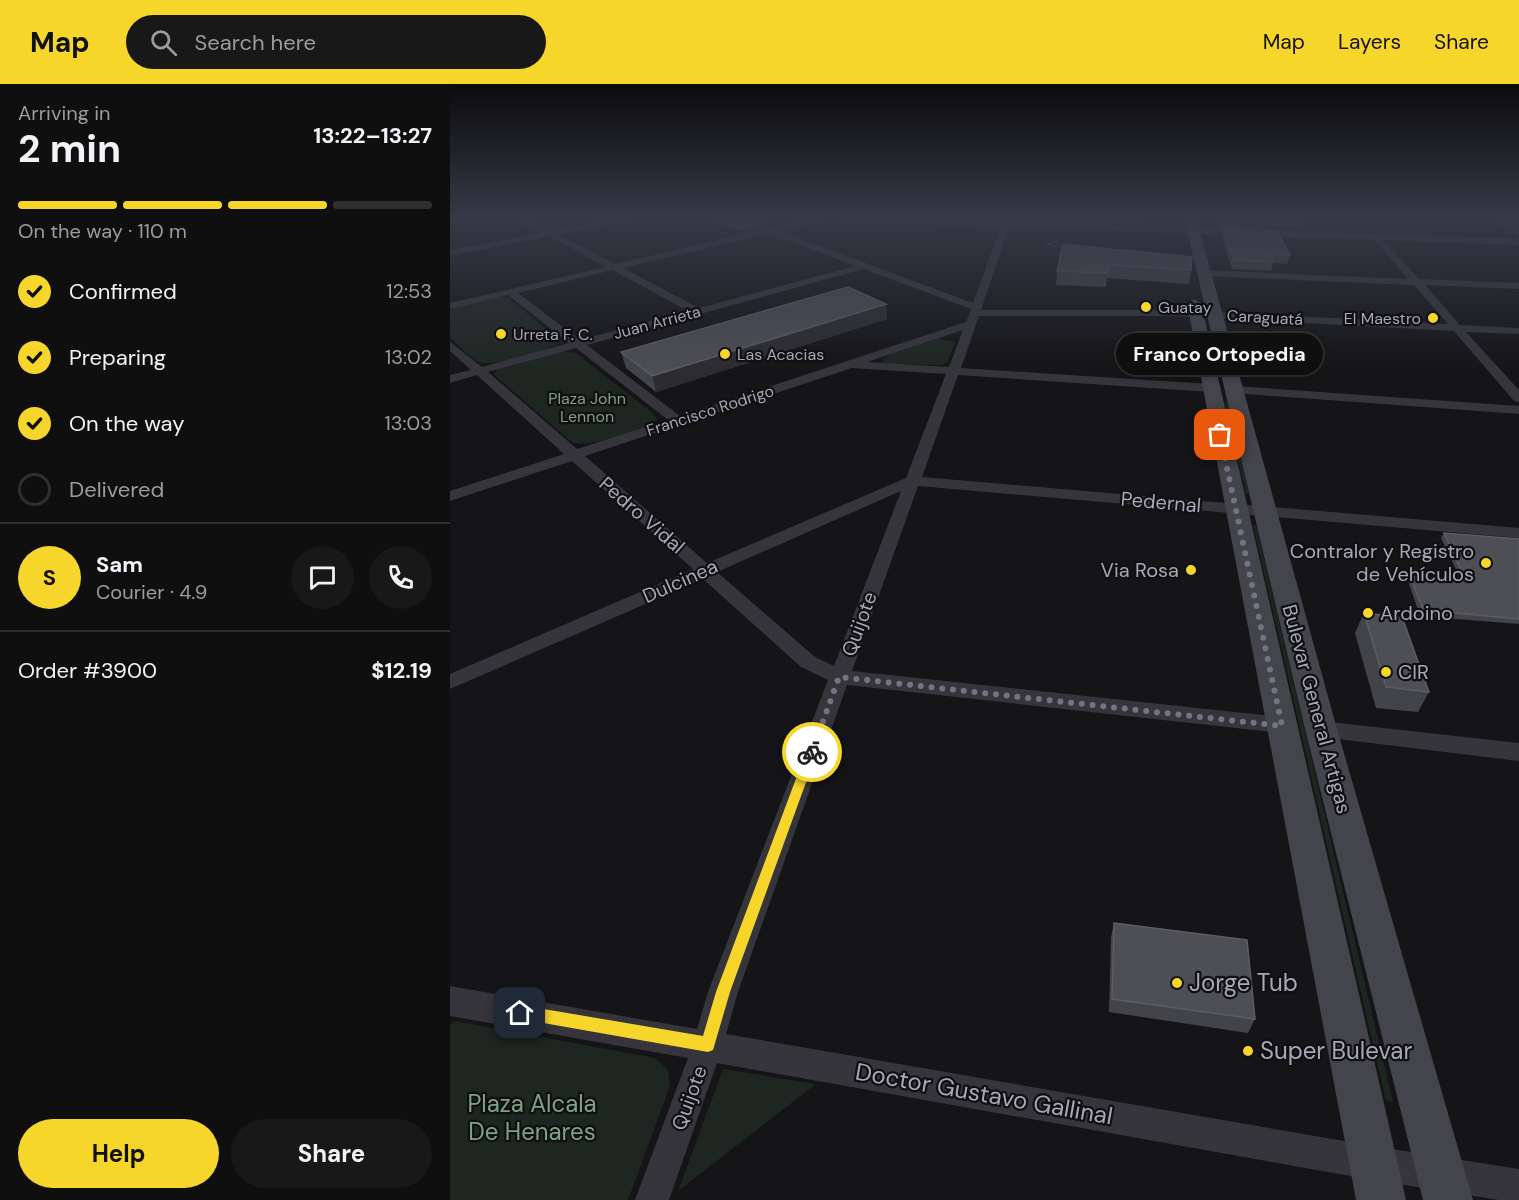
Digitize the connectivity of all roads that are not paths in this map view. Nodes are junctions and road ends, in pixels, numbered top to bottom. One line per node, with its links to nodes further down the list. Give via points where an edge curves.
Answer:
1 (607, 270): 11 (street)
2 (620, 270): 14 (street)
3 (849, 270): 14 (street, Juan Arrieta)
4 (873, 270): 16 (street)
5 (990, 270): 16 (street, Quijote)
6 (1203, 270): 8 (main road, Bulevar General Artigas)
7 (1406, 270): 9 (street)
8 (1204, 273): 9 (street); 17 (main road, Bulevar General Artigas)
9 (1416, 281): 10 (street); 18 (street)
10 (1519, 286)
11 (510, 292): 13 (street); 20 (street)
12 (1192, 293): 15 (main road, Bulevar General Artigas)
13 (450, 306)
14 (697, 311): 20 (street, Juan Arrieta)
15 (1196, 314): 16 (street, Caraguatá); 17 (street, Caraguatá); 26 (main road, Bulevar General Artigas)
16 (974, 315): 22 (street, Francisco Rodrigo); 24 (street, Quijote)
17 (1215, 315): 18 (street, Caraguatá); 26 (main road, Bulevar General Artigas)
18 (1457, 328): 19 (street, Caraguatá); 27 (street)
19 (1519, 331)
20 (579, 344): 23 (street, Juan Arrieta); 29 (street)
21 (450, 345): 23 (street, Pedro Vidal)
22 (847, 365): 24 (street); 29 (street, Francisco Rodrigo)
23 (480, 371): 25 (street, Juan Arrieta); 30 (street, Pedro Vidal)
24 (952, 372): 26 (street); 31 (street, Quijote)
25 (450, 379)
26 (1222, 389): 28 (street); 33 (main road, Bulevar General Artigas)
27 (1519, 398)
28 (1519, 410)
29 (678, 421): 30 (street, Francisco Rodrigo)
30 (573, 455): 32 (street, Francisco Rodrigo); 35 (street, Pedro Vidal)
31 (911, 481): 33 (street, Pedernal); 35 (street, Dulcinea); 36 (street, Quijote)
32 (450, 496)
33 (1251, 510): 34 (street, Pedernal); 38 (main road, Bulevar General Artigas); 39 (main road, Bulevar General Artigas)
34 (1519, 533)
35 (705, 570): 36 (street, Pedro Vidal, via 808,662); 37 (street, Dulcinea)
36 (839, 677): 38 (street, Pedro Vidal); 42 (street, Quijote, via 723,992)
37 (450, 682)
38 (1282, 726): 43 (main road, Bulevar General Artigas)
39 (1322, 729): 40 (street); 45 (main road, Bulevar General Artigas)
40 (1519, 752)
41 (450, 1001): 42 (street, Doctor Gustavo Gallinal)
42 (708, 1045): 43 (street, Doctor Gustavo Gallinal); 46 (street, Quijote)
43 (1373, 1163): 45 (street, Doctor Gustavo Gallinal); 47 (main road, Bulevar General Artigas)
44 (1519, 1186): 45 (street, Doctor Gustavo Gallinal)
45 (1445, 1187)
46 (652, 1200)
47 (1381, 1200)

